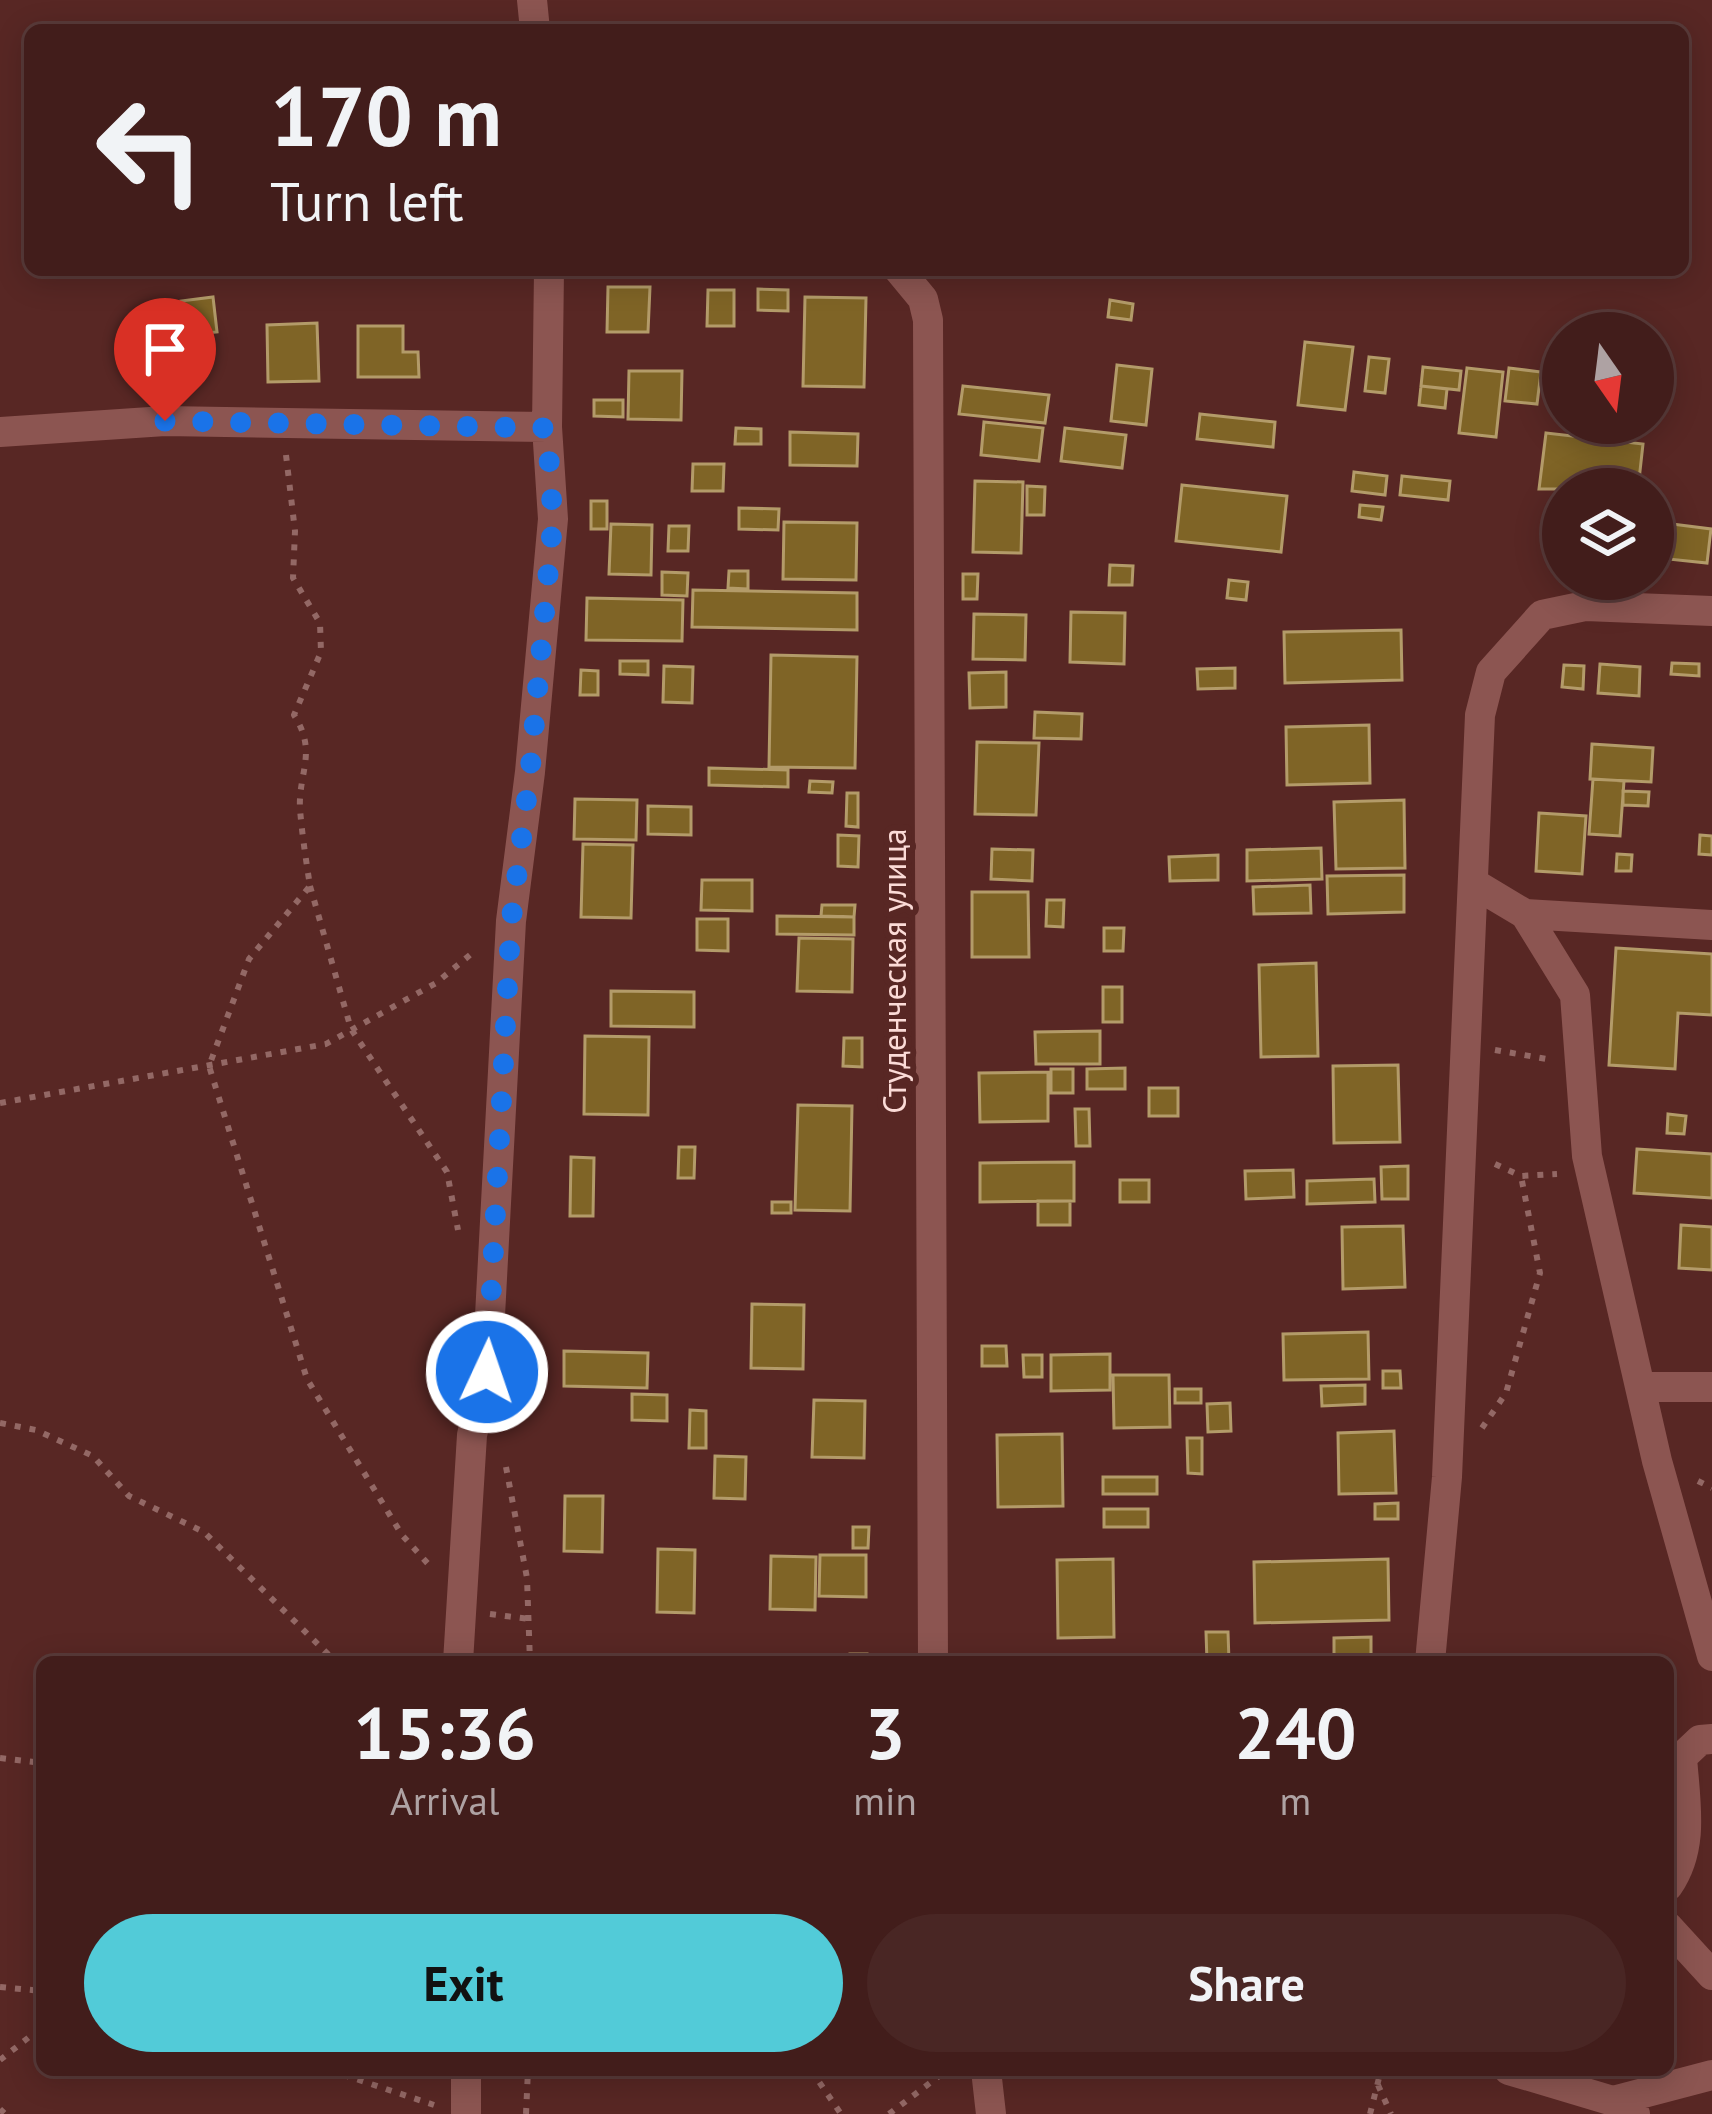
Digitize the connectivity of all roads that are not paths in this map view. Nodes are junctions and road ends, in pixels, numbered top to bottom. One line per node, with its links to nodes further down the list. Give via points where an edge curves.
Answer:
1 (549, 276): 3 (street)
2 (906, 277): 13 (street, Студенческая улица, via 928,320)
3 (547, 428): 4 (street, via 165,421); 12 (street, via 553,520 511,922 487,1372 472,1436)
4 (0, 432)
5 (1712, 611): 6 (street, via 1585,606 1542,616 1511,646 1491,672 1480,716)
6 (1473, 884): 7 (street); 14 (street, via 1447,1477)
7 (1525, 914): 8 (street); 9 (street, via 1575,995 1591,1172)
8 (1712, 925)
9 (1640, 1387): 10 (street); 11 (street)
10 (1712, 1388)
11 (1712, 1655)
12 (458, 1656)
13 (933, 1656)
14 (1431, 1656)
15 (1712, 1739): 16 (street, via 1682,1757 1688,1830)
16 (1674, 1877)
17 (1674, 1934): 18 (street)
18 (1712, 1975)
19 (1712, 2075): 23 (street)
20 (464, 2076): 24 (street)
21 (987, 2076): 25 (street)
22 (1538, 2076): 23 (street)
23 (1624, 2108)
24 (452, 2110)
25 (991, 2114)

